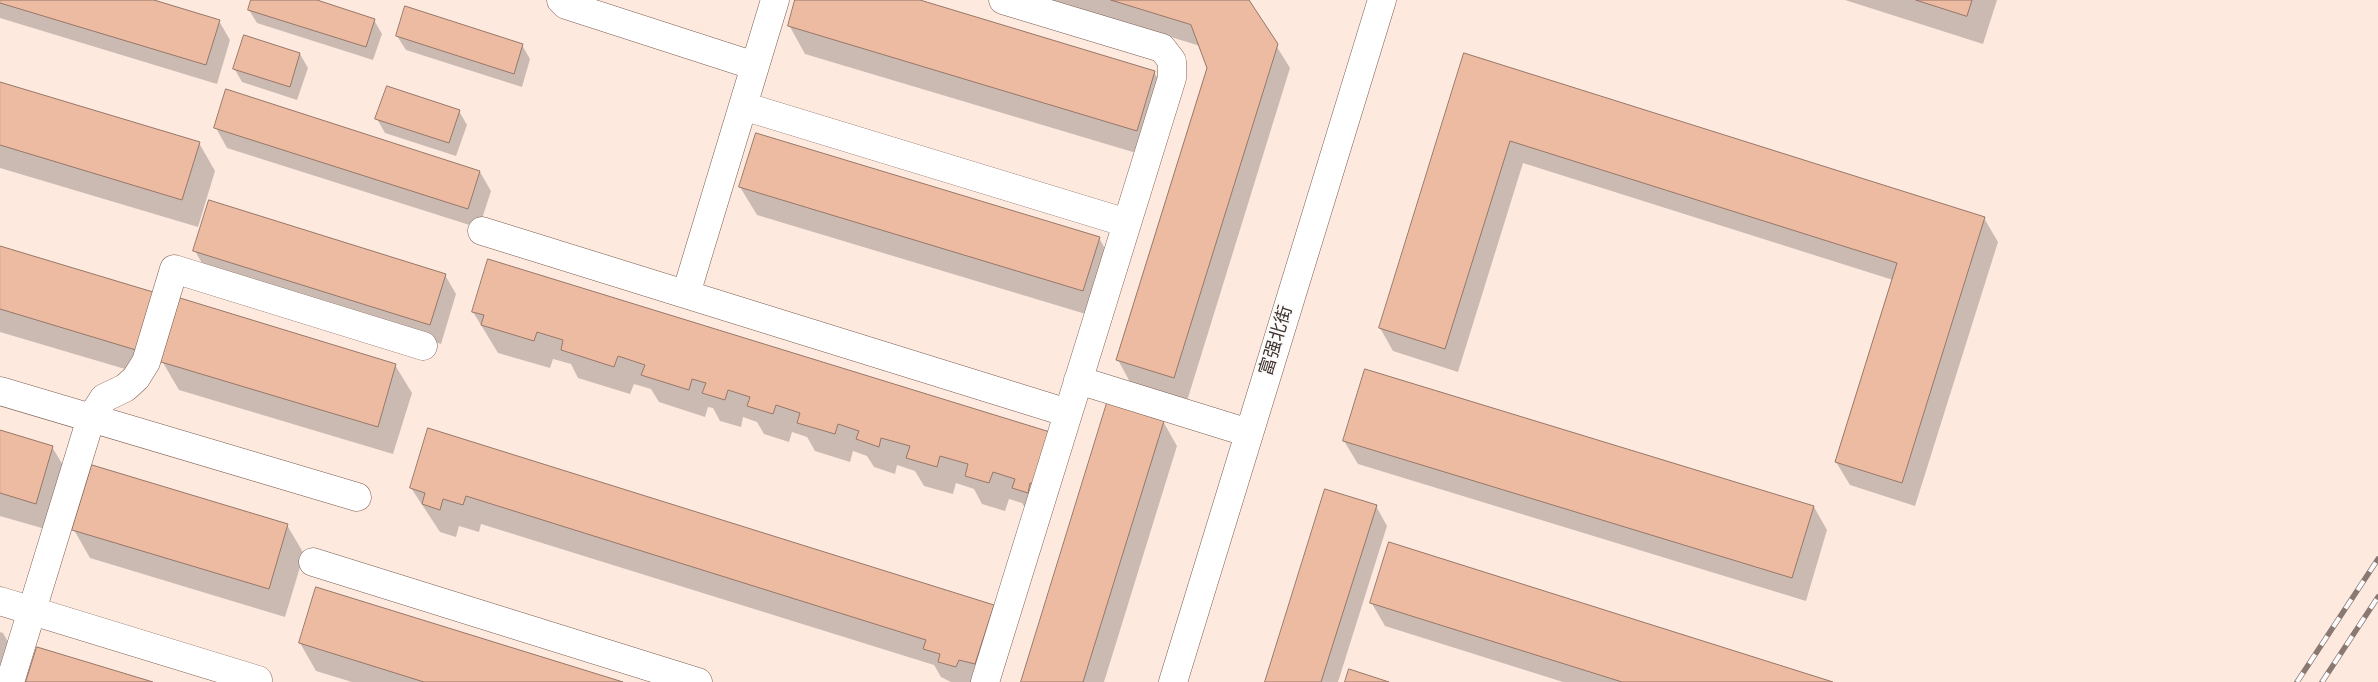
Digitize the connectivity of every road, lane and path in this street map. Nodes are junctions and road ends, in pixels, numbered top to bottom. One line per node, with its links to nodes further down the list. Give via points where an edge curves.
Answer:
1 (560, 0): 5 (street, via 566,5)
2 (775, 0): 5 (street)
3 (1003, 0): 7 (street, via 1162,48 1172,61 1172,78)
4 (1382, 0): 15 (street, 富强北街)
5 (755, 66): 6 (street)
6 (743, 106): 7 (street); 9 (street)
7 (1127, 223): 11 (street)
8 (482, 231): 9 (street)
9 (686, 294): 13 (street)
10 (423, 346): 14 (street, via 174,269 146,362 125,388 104,398)
11 (1078, 380): 13 (street); 15 (street)
12 (0, 391): 14 (street)
13 (1068, 413): 23 (street)
14 (91, 418): 16 (street); 19 (street)
15 (1249, 433): 24 (street, 富强北街)
16 (357, 497)
17 (313, 562): 22 (street)
18 (0, 601): 19 (street)
19 (32, 611): 20 (street); 21 (street)
20 (258, 680)
21 (10, 682)
22 (698, 682)
23 (985, 682)
24 (1173, 682)

